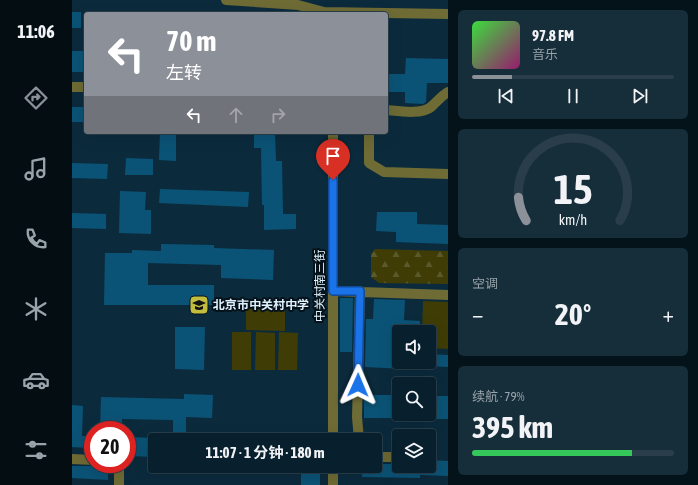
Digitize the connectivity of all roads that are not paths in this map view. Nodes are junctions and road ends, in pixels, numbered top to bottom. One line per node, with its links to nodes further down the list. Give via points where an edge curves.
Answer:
1 (226, 0): 2 (street)
2 (298, 6): 3 (street)
3 (324, 12)
4 (388, 13): 5 (street)
5 (448, 14)
6 (72, 87): 7 (street)
7 (84, 87)
8 (448, 92): 9 (street, via 422,111)
9 (388, 110)
10 (333, 134): 13 (street, 中关村南三街)
11 (369, 134): 12 (street, via 368,163 384,172)
12 (448, 174)
13 (333, 291): 14 (street); 16 (street, 中关村南三街)
14 (360, 291): 15 (street); 17 (street)
15 (448, 295)
16 (333, 433)
17 (358, 433)
18 (72, 459): 19 (street)
19 (84, 460)
20 (119, 473): 22 (street)
21 (333, 473): 23 (street)
22 (119, 485)
23 (333, 485)

